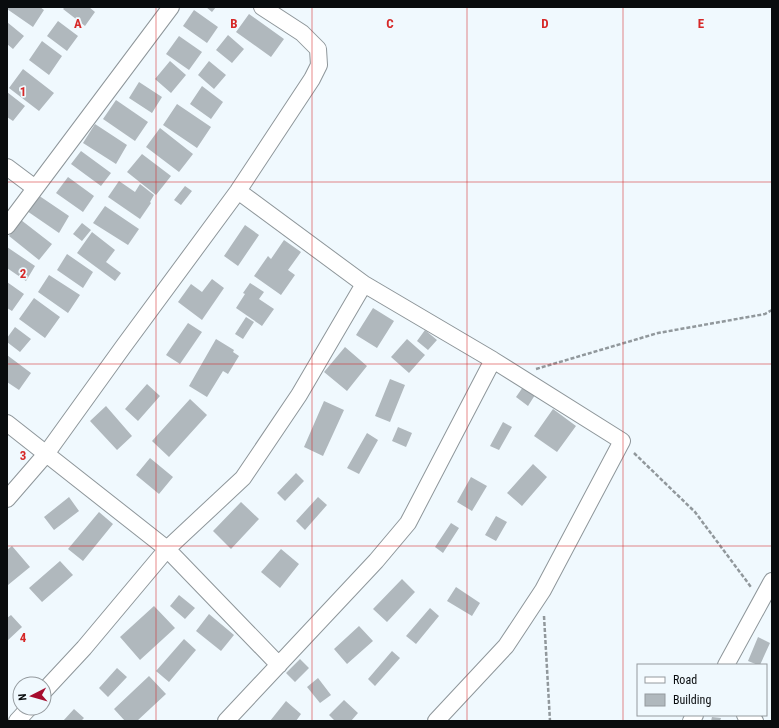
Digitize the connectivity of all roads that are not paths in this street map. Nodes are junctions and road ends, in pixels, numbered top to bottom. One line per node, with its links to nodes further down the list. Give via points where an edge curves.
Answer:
1 (171, 7): 4 (street)
2 (262, 7): 5 (street, via 302,33 318,49 319,65)
3 (7, 167): 4 (street)
4 (35, 188): 6 (street)
5 (238, 191): 7 (street); 10 (street)
6 (7, 226)
7 (364, 284): 8 (street); 12 (street, via 299,395 243,478)
8 (493, 360): 15 (street, via 408,522 376,561); 18 (street, via 622,441 543,590 506,646)
9 (7, 423): 10 (street)
10 (46, 454): 11 (street); 12 (street)
11 (7, 499)
12 (167, 549): 15 (street); 16 (street)
13 (772, 581): 14 (street)
14 (727, 664)
15 (279, 665): 17 (street)
16 (52, 683)
17 (226, 721)
18 (436, 721)

